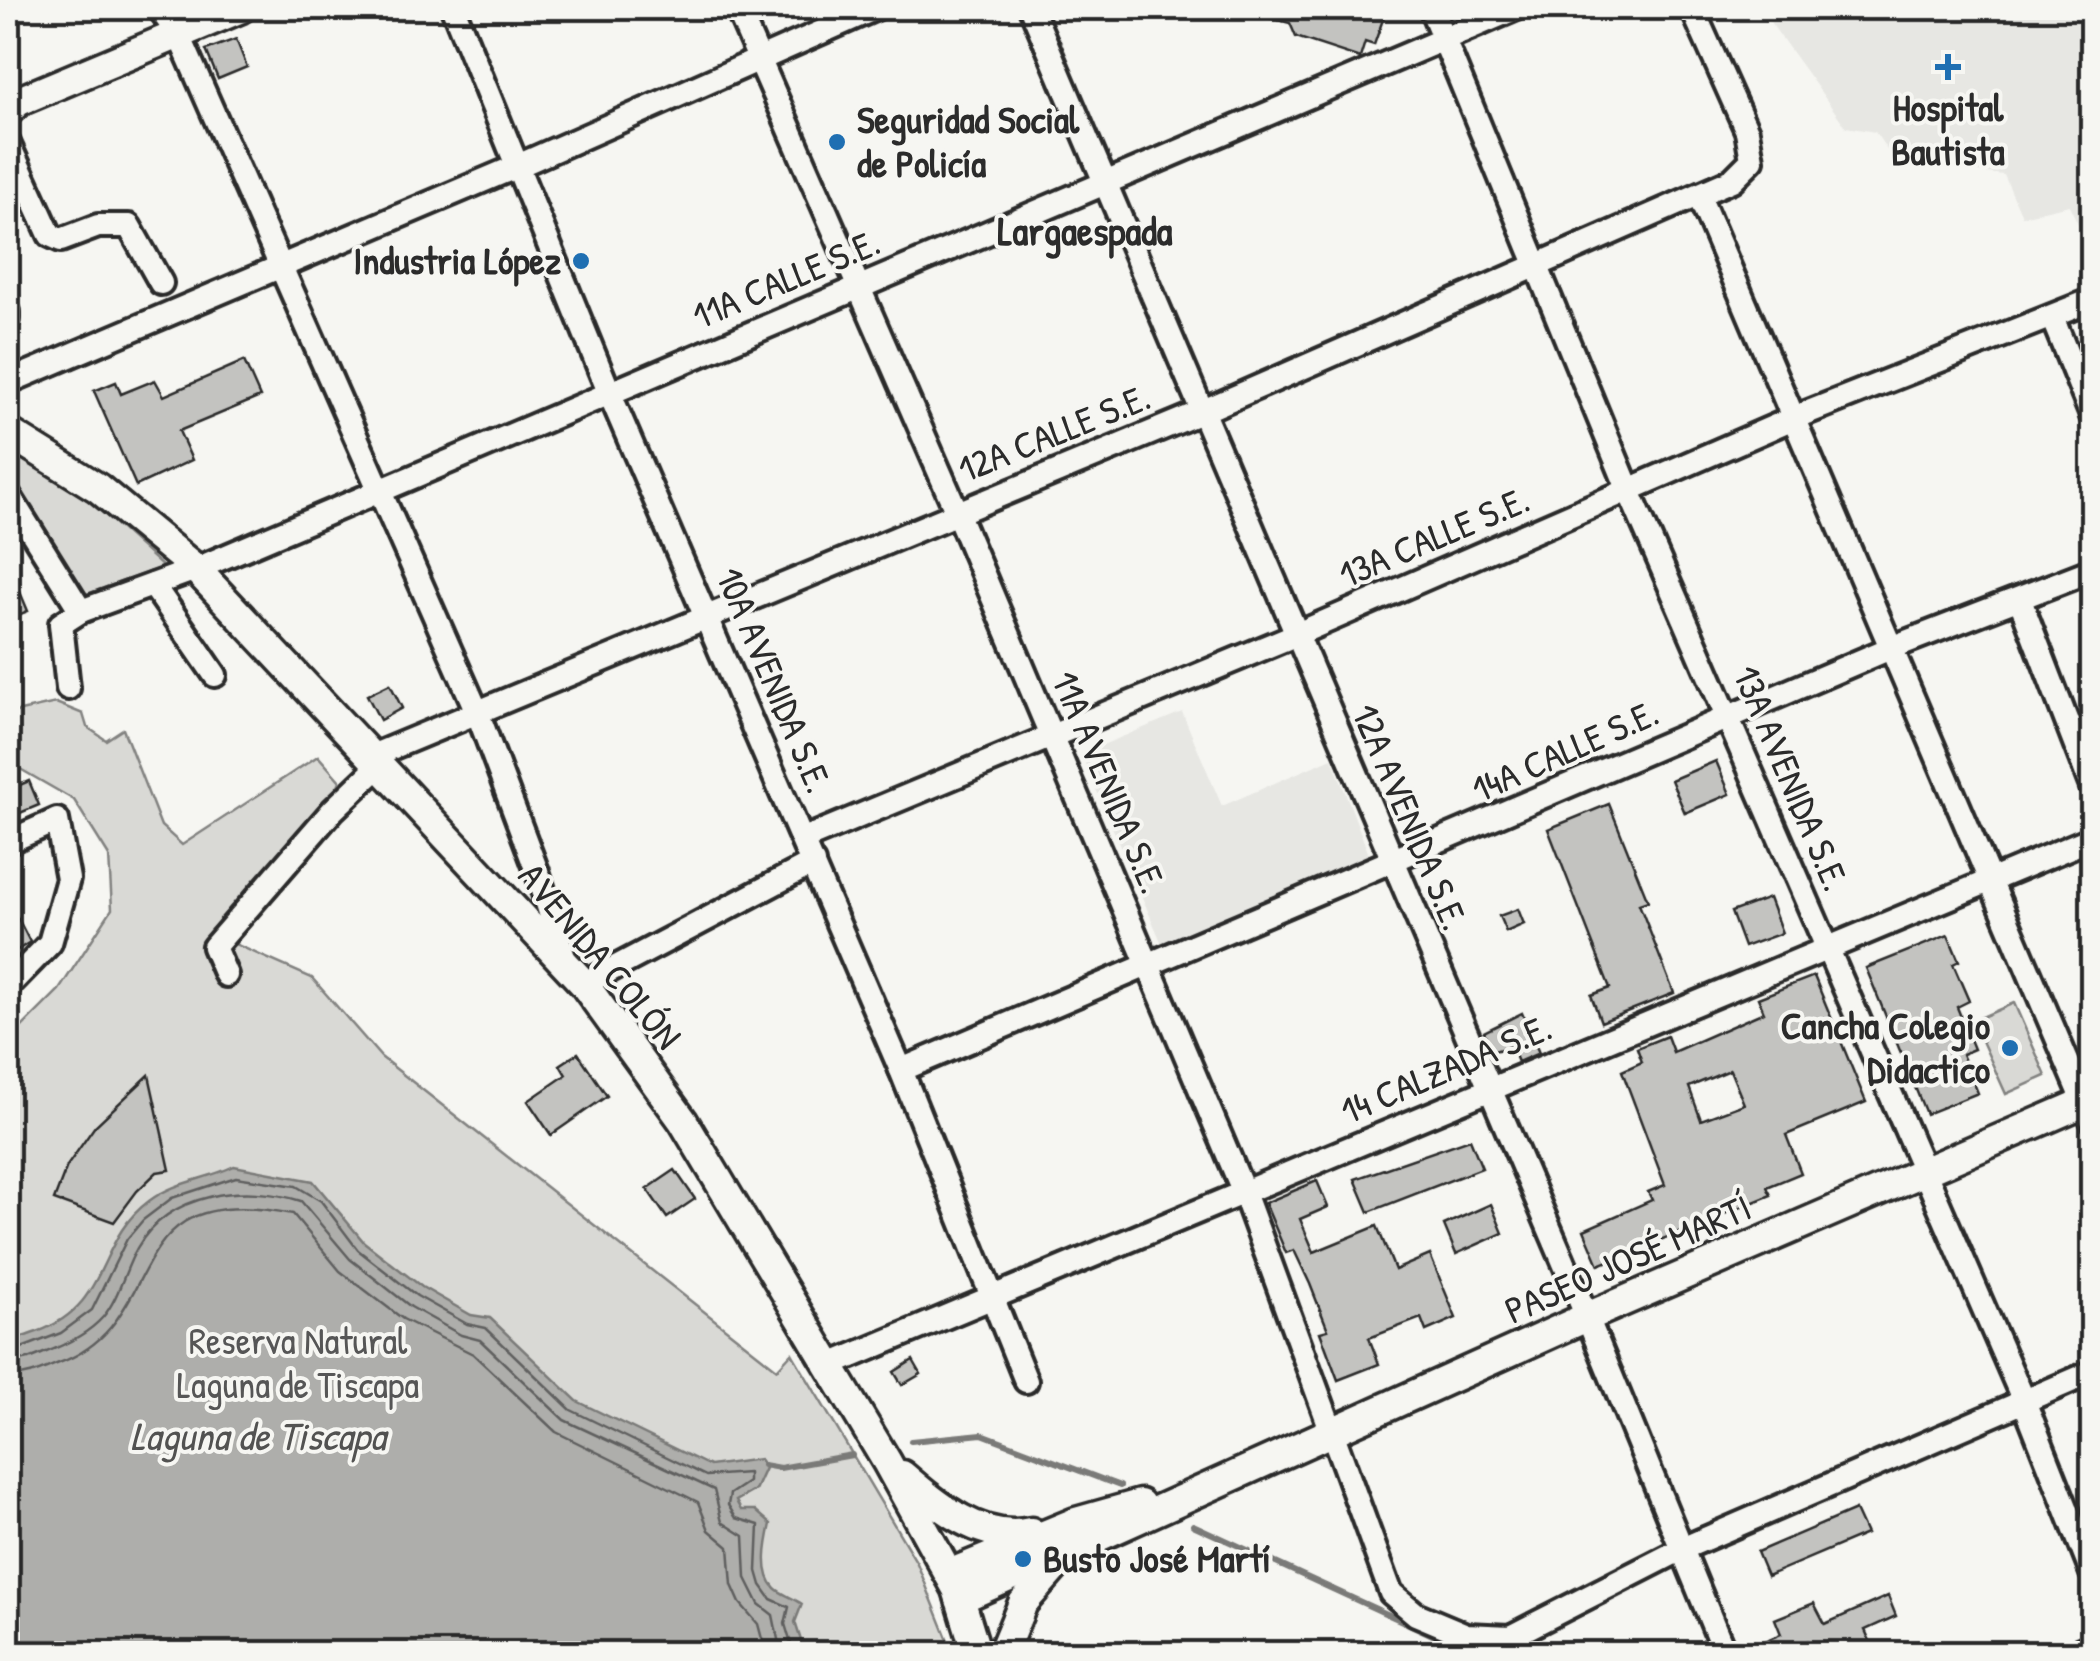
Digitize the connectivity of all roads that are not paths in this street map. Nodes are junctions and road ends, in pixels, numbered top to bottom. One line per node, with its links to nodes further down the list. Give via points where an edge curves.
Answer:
1 (159, 8): 10 (street)
2 (242, 8): 10 (main road)
3 (454, 8): 15 (street, 10A AVENIDA S.E.)
4 (737, 8): 12 (street, 11A AVENIDA S.E.)
5 (876, 8): 12 (street)
6 (1031, 8): 16 (street, 12A AVENIDA S.E.)
7 (1431, 8): 11 (street, 13A AVENIDA S.E.)
8 (1517, 8): 11 (street, 11A CALLE S.E.)
9 (1692, 8): 17 (street, 12A CALLE S.E., via 1747,131 1752,160 1732,180)
10 (178, 34): 13 (main road); 18 (street)
11 (1445, 39): 16 (street, 11A CALLE S.E.); 19 (street, 13A AVENIDA S.E.)
12 (758, 58): 15 (street); 21 (street, 11A AVENIDA S.E.)
13 (12, 104)
14 (8, 143): 20 (street, via 50,234 61,240 98,226 129,226)
15 (520, 164): 18 (street); 25 (street, 10A AVENIDA S.E.)
16 (1105, 179): 21 (street, 11A CALLE S.E.); 26 (street, 12A AVENIDA S.E.)
17 (1699, 196): 19 (street, 12A CALLE S.E.); 28 (street)
18 (281, 265): 24 (street); 31 (street)
19 (1537, 266): 26 (street, 12A CALLE S.E.); 30 (street, 13A AVENIDA S.E.)
20 (161, 283)
21 (860, 286): 25 (street, 11A CALLE S.E.); 33 (street, 11A AVENIDA S.E.)
22 (2092, 300): 23 (street, 13A CALLE S.E.)
23 (2052, 316): 27 (street); 28 (street, 13A CALLE S.E.)
24 (10, 372)
25 (609, 392): 31 (street, 11A CALLE S.E.); 40 (street, 10A AVENIDA S.E.)
26 (1201, 412): 33 (street, 12A CALLE S.E.); 41 (street, 12A AVENIDA S.E.)
27 (2092, 416)
28 (1796, 417): 30 (street, 13A CALLE S.E.); 42 (street)
29 (8, 432): 35 (main road, AVENIDA COLÓN, via 98,488)
30 (1629, 491): 41 (street, 13A CALLE S.E.); 46 (street, 13A AVENIDA S.E.)
31 (378, 492): 35 (street, 11A CALLE S.E.); 45 (street)
32 (8, 494): 34 (street)
33 (956, 510): 40 (street, 12A CALLE S.E.); 47 (street, 11A AVENIDA S.E.)
34 (18, 536): 39 (street)
35 (196, 569): 37 (street, 11A CALLE S.E.); 48 (main road, AVENIDA COLÓN)
36 (2092, 570): 38 (street, 14A CALLE S.E.)
37 (153, 585): 39 (street, 11A CALLE S.E.); 43 (street)
38 (2020, 600): 42 (street, 14A CALLE S.E.); 49 (street)
39 (80, 611): 44 (street, via 61,624)
40 (707, 614): 45 (street, 12A CALLE S.E.); 51 (street, 10A AVENIDA S.E.)
41 (1295, 635): 47 (street, 13A CALLE S.E.); 54 (street, 12A AVENIDA S.E.)
42 (1893, 647): 46 (street, 14A CALLE S.E.); 55 (street)
43 (215, 675)
44 (68, 688)
45 (478, 714): 48 (street, 12A CALLE S.E.); 57 (street)
46 (1727, 718): 54 (street, 14A CALLE S.E.); 56 (street, 13A AVENIDA S.E.)
47 (1051, 737): 51 (street, 13A CALLE S.E.); 58 (street, 11A AVENIDA S.E.)
48 (376, 761): 57 (main road, AVENIDA COLÓN); 59 (street, via 214,948)
49 (2092, 786)
50 (2092, 838): 55 (street, 14 CALZADA S.E.)
51 (804, 840): 53 (street, 10A AVENIDA S.E.)
52 (8, 842): 61 (street, via 57,820 68,880 50,944)
53 (813, 863): 60 (street); 62 (street, 10A AVENIDA S.E.)
54 (1392, 864): 58 (street, 14A CALLE S.E.); 63 (street, 12A AVENIDA S.E.)
55 (1990, 882): 56 (street, 14 CALZADA S.E.); 64 (street)
56 (1824, 946): 63 (street, 14 CALZADA S.E.); 65 (street, 13A AVENIDA S.E.)
57 (565, 961): 60 (main road, AVENIDA COLÓN)
58 (1148, 963): 62 (street, 14A CALLE S.E.); 66 (street, 11A AVENIDA S.E.)
59 (226, 975)
60 (584, 984): 69 (main road, AVENIDA COLÓN, via 682,1121)
61 (8, 986)
62 (901, 1070): 67 (street, 10A AVENIDA S.E.)
63 (1487, 1089): 66 (street, 14 CALZADA S.E.); 68 (street, 12A AVENIDA S.E.)
64 (2090, 1107): 65 (main road, PASEO JOSÉ MARTÍ)
65 (1921, 1172): 68 (main road, PASEO JOSÉ MARTÍ); 72 (street, 13A AVENIDA S.E.)
66 (1245, 1195): 67 (street, 14 CALZADA S.E.); 73 (street, 11A AVENIDA S.E.)
67 (989, 1297): 69 (street, 14 CALZADA S.E.); 71 (street, 10A AVENIDA S.E.)
68 (1587, 1316): 73 (main road, PASEO JOSÉ MARTÍ); 77 (street, 12A AVENIDA S.E.)
69 (828, 1366): 74 (main road, AVENIDA COLÓN)
70 (2092, 1372): 72 (street)
71 (1026, 1381)
72 (2024, 1400): 77 (street); 79 (street, 13A AVENIDA S.E.)
73 (1336, 1432): 75 (main road, PASEO JOSÉ MARTÍ); 77 (street, 11A AVENIDA S.E., via 1392,1594 1416,1614 1466,1635 1510,1637)
74 (886, 1462): 76 (main road, via 928,1498 987,1531 1018,1535); 80 (main road, AVENIDA COLÓN)
75 (1195, 1490): 76 (main road, PASEO JOSÉ MARTÍ); 78 (main road, PASEO JOSÉ MARTÍ)
76 (1076, 1522): 80 (main road, PASEO JOSÉ MARTÍ)
77 (1684, 1548): 84 (street, 12A AVENIDA S.E.)
78 (1069, 1552): 80 (main road, PASEO JOSÉ MARTÍ); 83 (main road, via 1023,1603)
79 (2092, 1573)
80 (954, 1587): 82 (main road, AVENIDA COLÓN)
81 (2092, 1644): 85 (street)
82 (978, 1654)
83 (1002, 1654)
84 (1725, 1654)
85 (2071, 1654)

